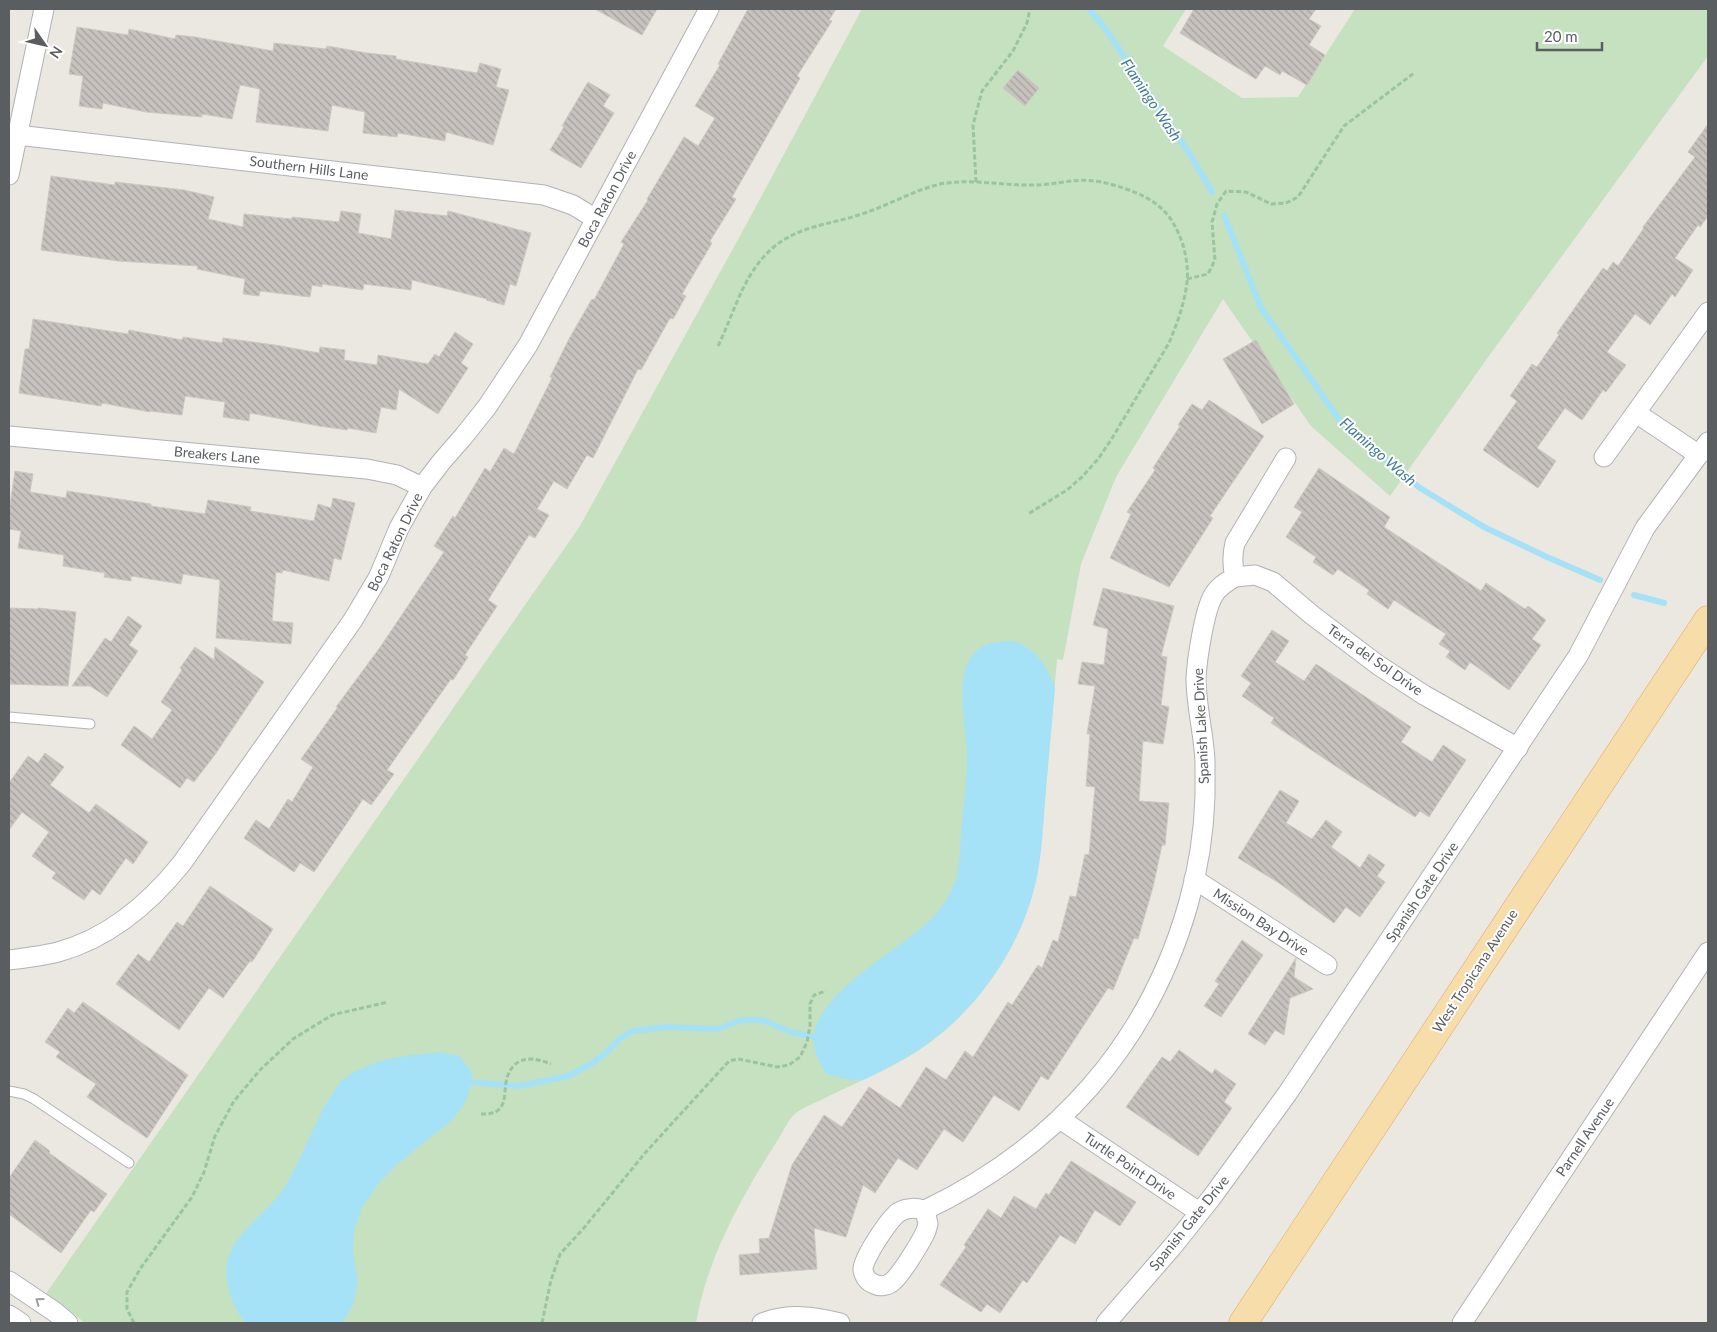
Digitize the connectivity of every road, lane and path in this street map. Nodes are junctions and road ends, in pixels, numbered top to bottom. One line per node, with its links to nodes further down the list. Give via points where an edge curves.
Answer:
1 (44, 9): 5 (street)
2 (709, 9): 8 (street, Boca Raton Drive)
3 (1030, 9): 7 (path, via 1013,51 982,91 973,125)
4 (1414, 73): 9 (path, via 1344,126 1298,197 1286,204 1271,204 1246,192 1226,191 1217,204 1212,222 1215,260 1208,274)
5 (18, 135): 6 (street); 8 (street, Southern Hills Lane, via 544,195)
6 (9, 174)
7 (976, 182): 9 (path, via 1035,185 1094,181 1139,193 1163,209 1177,228 1185,252); 11 (path, via 955,182 919,190 860,215 786,238 762,258 751,273)
8 (596, 219): 17 (street, Boca Raton Drive, via 509,376)
9 (1187, 279): 18 (path, via 1180,314 1168,343 1111,440 1082,477)
10 (1708, 312): 12 (street)
11 (718, 346)
12 (1636, 413): 14 (street); 15 (street)
13 (9, 436): 17 (street, Breakers Lane, via 367,468 397,475)
14 (1704, 449): 23 (street, Spanish Gate Drive, via 1645,528 1578,656)
15 (1604, 457)
16 (1286, 458): 19 (street, via 1235,542 1232,566)
17 (422, 487): 26 (street, Boca Raton Drive, via 354,620 166,883 127,917 82,943 58,952)
18 (1028, 514)
19 (1235, 577): 23 (street, Terra del Sol Drive, via 1255,575 1273,582 1378,665 1447,709); 24 (street, Spanish Lake Drive, via 1219,587 1209,604 1197,665 1205,798)
20 (1708, 620): 46 (main road, West Tropicana Avenue)
21 (9, 717): 22 (lane)
22 (90, 724)
23 (1518, 748): 36 (street, Spanish Gate Drive, via 1292,1086)
24 (1194, 879): 27 (street, Mission Bay Drive); 33 (street, Spanish Lake Drive, via 1177,939 1148,1005 1108,1066)
25 (1708, 952): 47 (street, Parnell Avenue)
26 (9, 960)
27 (1327, 965)
28 (826, 991): 43 (path, via 814,995 810,1004 807,1042 800,1057 789,1065 777,1067 729,1060 645,1153 560,1254)
29 (388, 1002): 42 (path, via 332,1016 293,1039 260,1070 234,1101 215,1136 192,1197 140,1269 128,1292 128,1310)
30 (551, 1064): 32 (path, via 525,1058 516,1063 508,1075 503,1103 491,1114)
31 (9, 1092): 34 (lane, via 34,1099)
32 (481, 1114)
33 (1060, 1119): 35 (street, Spanish Lake Drive, via 1004,1165 974,1185); 36 (street, Turtle Point Drive)
34 (129, 1163)
35 (925, 1210)
36 (1200, 1212): 45 (street, Spanish Gate Drive)
37 (9, 1281): 41 (street, one-way to 37)
38 (9, 1315): 40 (street)
39 (772, 1321): 44 (street, via 796,1316)
40 (21, 1323)
41 (68, 1323)
42 (134, 1323)
43 (542, 1323)
44 (840, 1323)
45 (1106, 1323)
46 (1243, 1323)
47 (1462, 1323)

